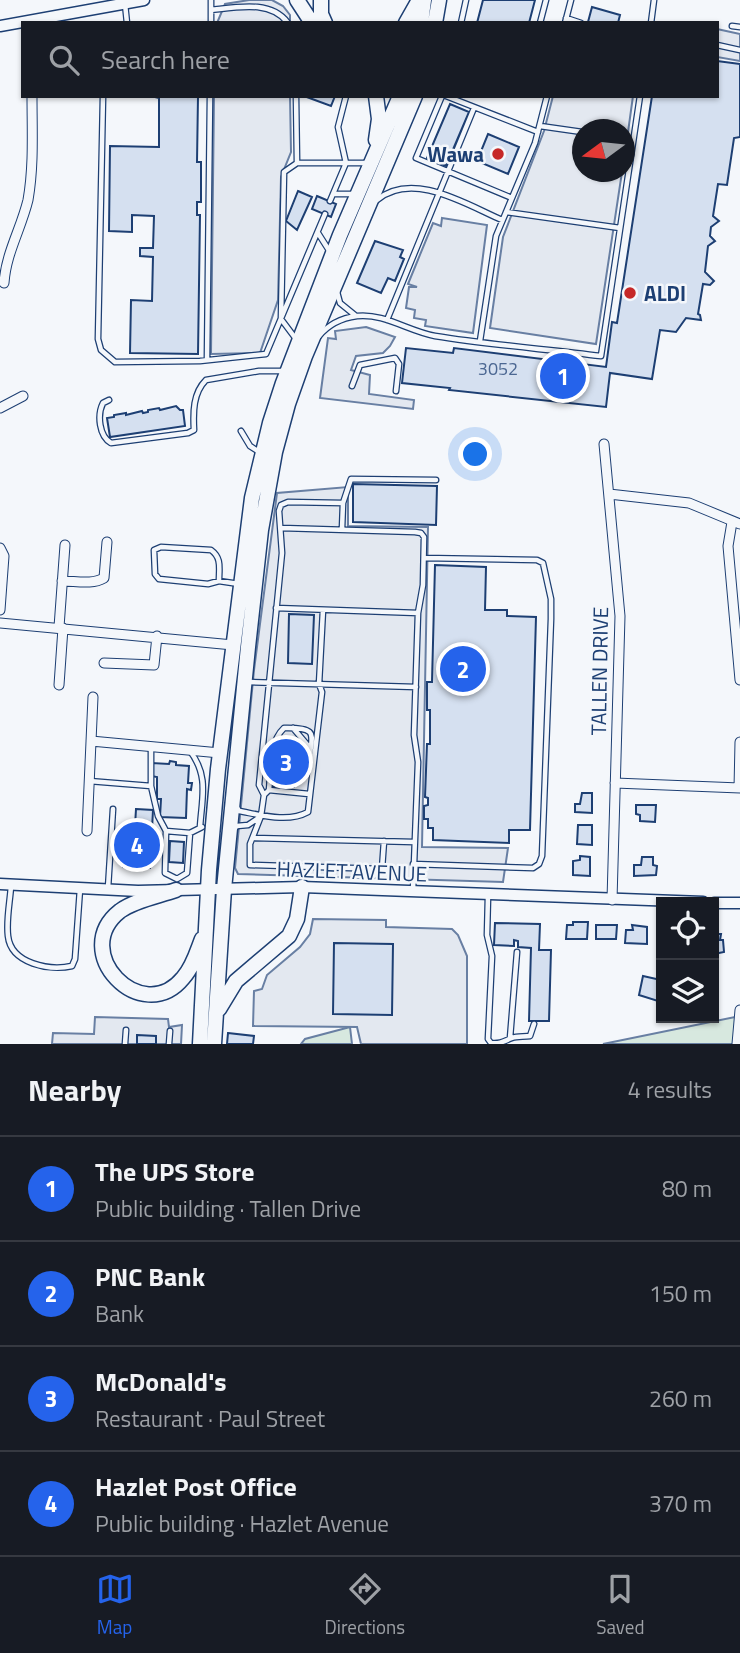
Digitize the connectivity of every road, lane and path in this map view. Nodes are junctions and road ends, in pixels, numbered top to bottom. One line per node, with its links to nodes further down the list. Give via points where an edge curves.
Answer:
1 (144, 0): 12 (street)
2 (211, 0): 14 (lane)
3 (297, 0): 19 (highway)
4 (321, 0): 20 (highway)
5 (419, 0): 21 (highway)
6 (424, 0): 22 (highway)
7 (439, 0): 23 (highway)
8 (467, 0): 24 (lane)
9 (546, 0): 25 (lane)
10 (571, 0): 26 (lane)
11 (654, 0): 27 (lane)
12 (125, 3): 13 (street); 16 (lane)
13 (98, 4): 15 (street)
14 (211, 10): 17 (lane); 18 (lane, via 267,5)
15 (33, 21)
16 (127, 21)
17 (211, 21)
18 (287, 21)
19 (311, 21)
20 (324, 21)
21 (406, 21)
22 (432, 21)
23 (432, 21)
24 (462, 21)
25 (541, 21)
26 (565, 21)
27 (651, 21)
28 (21, 23): 29 (street)
29 (0, 26)
30 (732, 26): 31 (lane)
31 (740, 27)
32 (719, 46): 33 (lane)
33 (740, 50)
34 (32, 98): 68 (street, via 28,199 9,250)
35 (103, 98): 74 (lane, via 101,350 125,364)
36 (210, 98): 74 (lane)
37 (296, 98): 51 (lane)
38 (345, 98): 52 (lane, via 338,127)
39 (376, 98): 50 (highway, via 379,119)
40 (399, 98): 50 (highway)
41 (414, 98): 60 (highway)
42 (443, 98): 53 (lane, via 416,158)
43 (449, 98): 46 (lane)
44 (547, 98): 48 (lane)
45 (640, 98): 47 (lane)
46 (474, 108): 48 (lane); 53 (lane)
47 (635, 127)
48 (539, 129): 49 (lane); 58 (lane)
49 (572, 131)
50 (371, 162): 52 (lane); 57 (highway)
51 (297, 163): 52 (lane); 70 (lane, via 284,172)
52 (346, 163): 56 (lane)
53 (448, 171): 55 (lane); 58 (lane)
54 (627, 182): 64 (lane)
55 (439, 193): 60 (lane, via 422,189 389,193); 63 (lane); 71 (lane)
56 (333, 194): 57 (lane); 59 (lane)
57 (357, 194): 66 (highway)
58 (512, 198): 61 (lane)
59 (330, 201)
60 (367, 212): 67 (highway)
61 (506, 212): 63 (lane); 64 (lane)
62 (325, 214): 65 (lane)
63 (502, 220): 72 (lane, via 495,238)
64 (620, 228): 72 (lane, via 601,356)
65 (317, 232): 66 (lane); 70 (lane)
66 (333, 256): 73 (highway)
67 (337, 282): 69 (lane, via 340,303); 73 (highway)
68 (4, 284)
69 (357, 316): 71 (lane); 73 (lane, via 330,326)
70 (281, 319): 73 (lane); 74 (lane, via 266,354)
71 (387, 320): 72 (lane, via 427,334)
72 (480, 341)
73 (303, 347): 75 (highway); 107 (highway, via 275,452 257,554)
74 (207, 360)
75 (288, 370): 79 (lane, via 206,380 194,406 194,430 188,433 111,443 102,434 99,413); 83 (highway)
76 (352, 386): 77 (lane, via 360,365 395,358 399,364)
77 (396, 391)
78 (23, 396): 80 (street)
79 (109, 400)
80 (0, 408)
81 (240, 431): 83 (lane)
82 (604, 444): 85 (street, TALLEN DRIVE)
83 (262, 454): 96 (highway)
84 (436, 480): 86 (lane, via 351,479)
85 (609, 494): 87 (street, via 689,503); 123 (street, TALLEN DRIVE, via 620,616)
86 (343, 503): 88 (lane, via 288,502 279,511); 89 (lane)
87 (736, 523): 106 (street, via 728,546)
88 (281, 528): 89 (lane); 97 (lane)
89 (342, 529): 93 (lane, via 421,533)
90 (107, 542): 94 (street, via 102,580)
91 (65, 545): 94 (street)
92 (0, 548): 98 (street, via 4,556)
93 (424, 558): 100 (lane); 140 (lane, via 543,563 551,599 542,856 533,868)
94 (62, 581): 102 (street)
95 (219, 581): 95 (lane, via 220,561 211,550 154,550 159,579); 96 (lane)
96 (240, 584): 104 (highway)
97 (276, 608): 99 (lane); 108 (lane)
98 (0, 610)
99 (323, 610): 100 (lane); 109 (lane)
100 (418, 613): 111 (lane)
101 (0, 623): 102 (street)
102 (61, 628): 103 (street); 110 (street)
103 (157, 636): 104 (street); 105 (street, via 154,665)
104 (233, 645): 119 (highway)
105 (104, 663)
106 (740, 680)
107 (244, 682): 108 (lane); 129 (highway)
108 (270, 684): 109 (lane); 128 (lane, via 258,785)
109 (319, 684): 111 (lane); 120 (lane, via 322,692)
110 (59, 685)
111 (416, 687): 139 (lane)
112 (93, 697): 114 (street)
113 (293, 727): 117 (lane); 117 (lane, via 310,730); 126 (lane, via 284,727 277,734)
114 (91, 741): 116 (street); 121 (street)
115 (740, 742): 125 (street)
116 (151, 747): 118 (street); 124 (lane)
117 (311, 748): 120 (lane)
118 (190, 750): 119 (street); 122 (lane)
119 (219, 753): 122 (highway)
120 (312, 774): 127 (lane)
121 (89, 781): 124 (lane); 133 (street)
122 (210, 781): 132 (highway)
123 (615, 783): 125 (street); 150 (street, TALLEN DRIVE)
124 (151, 786): 134 (lane)
125 (739, 788)
126 (270, 790): 127 (lane); 128 (lane)
127 (309, 794): 131 (lane, via 308,812 299,817)
128 (264, 795): 131 (lane)
129 (232, 799): 131 (lane, via 239,811); 136 (highway)
130 (113, 809): 147 (lane)
131 (261, 816): 136 (lane, via 237,826); 137 (lane)
132 (206, 827): 135 (lane); 145 (highway)
133 (87, 831)
134 (166, 831): 135 (lane); 142 (lane, via 165,873)
135 (190, 833): 142 (lane, via 187,873)
136 (229, 835): 146 (highway)
137 (254, 838): 138 (lane); 138 (lane, via 250,864 369,869 382,869)
138 (384, 841): 139 (lane)
139 (414, 842): 140 (lane)
140 (413, 864): 148 (lane)
141 (6, 885): 144 (street, HAZLET AVENUE); 144 (lane, via 12,948 36,966 61,968 75,959)
142 (177, 885): 145 (street, HAZLET AVENUE); 147 (street, HAZLET AVENUE); 154 (highway, via 128,906 113,918 105,932 107,968 136,992 169,989 190,967)
143 (302, 887): 146 (street, HAZLET AVENUE); 148 (street, HAZLET AVENUE); 157 (highway, via 298,919 289,936 236,981)
144 (80, 889): 147 (street, HAZLET AVENUE)
145 (208, 889): 146 (street, HAZLET AVENUE); 154 (highway)
146 (224, 889): 157 (highway)
147 (107, 890)
148 (412, 892): 149 (street, HAZLET AVENUE)
149 (488, 895): 150 (street, HAZLET AVENUE); 161 (lane, via 486,935 492,956 488,1039 498,1044)
150 (612, 900): 151 (street, HAZLET AVENUE)
151 (656, 901)
152 (719, 902): 153 (street)
153 (740, 903)
154 (205, 931): 164 (highway)
155 (517, 952): 161 (lane)
156 (740, 1010): 166 (street)
157 (217, 1014): 165 (highway)
158 (534, 1024): 161 (lane, via 530,1036)
159 (127, 1030): 162 (lane)
160 (170, 1031): 163 (lane)
161 (510, 1039)
162 (125, 1044)
163 (169, 1044)
164 (200, 1044)
165 (214, 1044)
166 (737, 1044)

